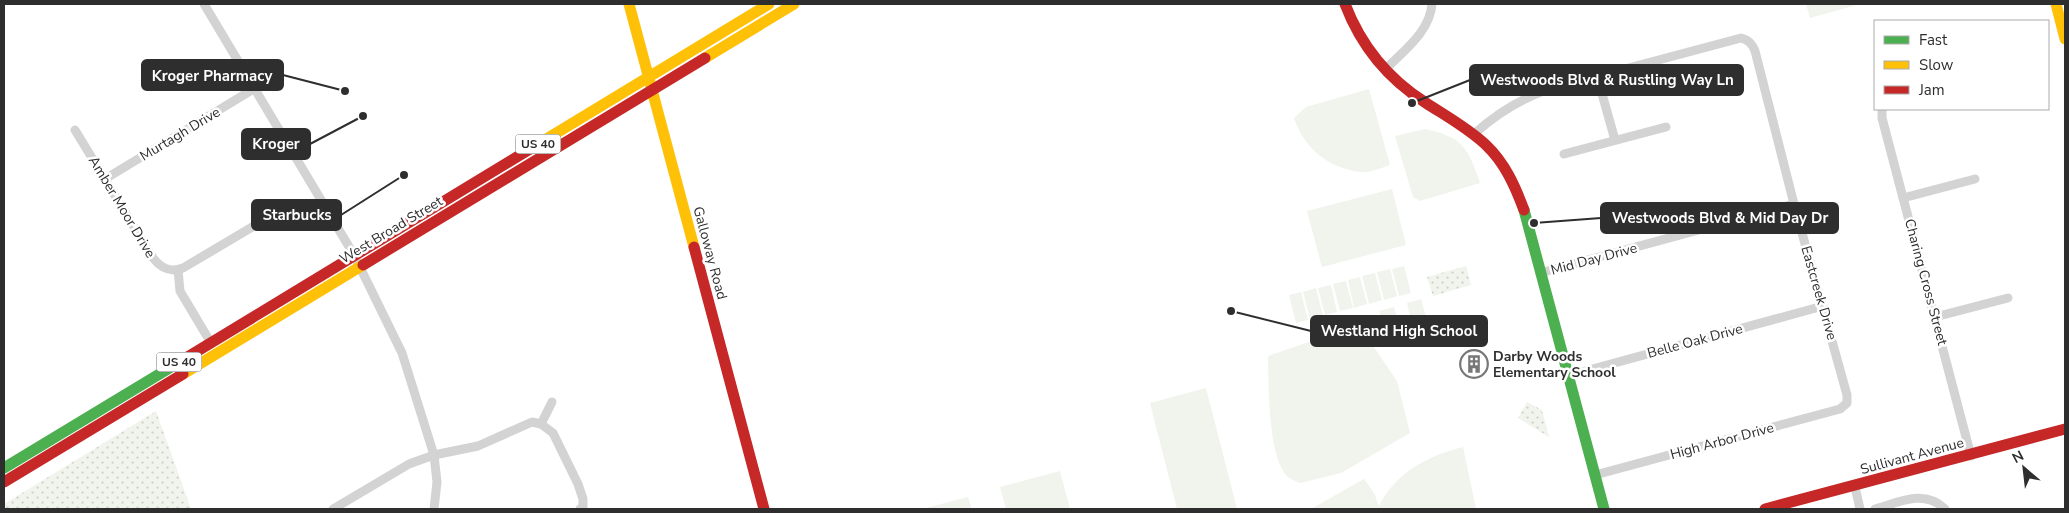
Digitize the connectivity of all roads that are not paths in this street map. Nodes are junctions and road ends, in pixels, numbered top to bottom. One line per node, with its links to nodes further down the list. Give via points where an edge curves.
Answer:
1 (204, 4): 12 (street)
2 (629, 4): 11 (main road, Galloway Road)
3 (769, 4): 11 (main road, West Broad Street / US 40)
4 (794, 4): 13 (main road, West Broad Street / US 40)
5 (1345, 4): 9 (main road, via 1360,37)
6 (1432, 4): 9 (street, via 1431,16 1425,27)
7 (2056, 4): 8 (main road)
8 (2065, 36)
9 (1384, 70): 17 (main road, via 1415,96)
10 (1597, 76): 17 (street, via 1525,97 1505,108); 18 (street); 23 (street, Eastcreek Drive, via 1728,41 1747,40 1755,51)
11 (649, 77): 13 (main road, Galloway Road); 25 (main road, West Broad Street / US 40)
12 (255, 88): 20 (street, Murtagh Drive); 25 (street)
13 (652, 90): 26 (main road, West Broad Street / US 40); 47 (main road, Galloway Road)
14 (1882, 110): 22 (street, Charing Cross Street)
15 (1666, 127): 18 (street)
16 (75, 130): 20 (street, Amber Moor Drive)
17 (1474, 134): 28 (main road, via 1501,163 1515,188)
18 (1615, 140): 19 (street)
19 (1564, 154)
20 (105, 179): 27 (street, Amber Moor Drive, via 159,266)
21 (1975, 179): 22 (street)
22 (1903, 198): 31 (street, Charing Cross Street)
23 (1794, 204): 28 (street, Mid Day Drive); 30 (street, Eastcreek Drive)
24 (281, 210): 27 (street)
25 (354, 255): 26 (street); 32 (main road, West Broad Street / US 40)
26 (360, 267): 38 (street, via 402,352); 42 (main road, West Broad Street / US 40)
27 (178, 270): 32 (street, via 180,291)
28 (1540, 274): 33 (main road)
29 (2008, 298): 31 (street)
30 (1823, 306): 33 (street, Belle Oak Drive); 35 (street, Eastcreek Drive, via 1848,395)
31 (1935, 317): 39 (street, Charing Cross Street)
32 (212, 343): 40 (main road, West Broad Street / US 40)
33 (1567, 376): 41 (main road)
34 (552, 402): 36 (street)
35 (1847, 403): 41 (street, High Arbor Drive, via 1840,410)
36 (542, 424): 38 (street, via 532,422 478,446); 44 (street, via 560,447 578,484)
37 (2065, 429): 39 (main road, Sullivant Avenue)
38 (434, 455): 45 (street, via 409,464); 46 (street, via 437,482)
39 (1971, 456): 43 (main road, Sullivant Avenue)
40 (4, 468)
41 (1595, 476): 48 (main road)
42 (4, 482)
43 (1855, 487): 49 (main road, Sullivant Avenue); 50 (street)
44 (582, 506)
45 (333, 509)
46 (434, 509)
47 (764, 509)
48 (1604, 509)
49 (1765, 509)
50 (1860, 509)
51 (1875, 509): 52 (street, via 1908,499 1929,498)
52 (1945, 509)

